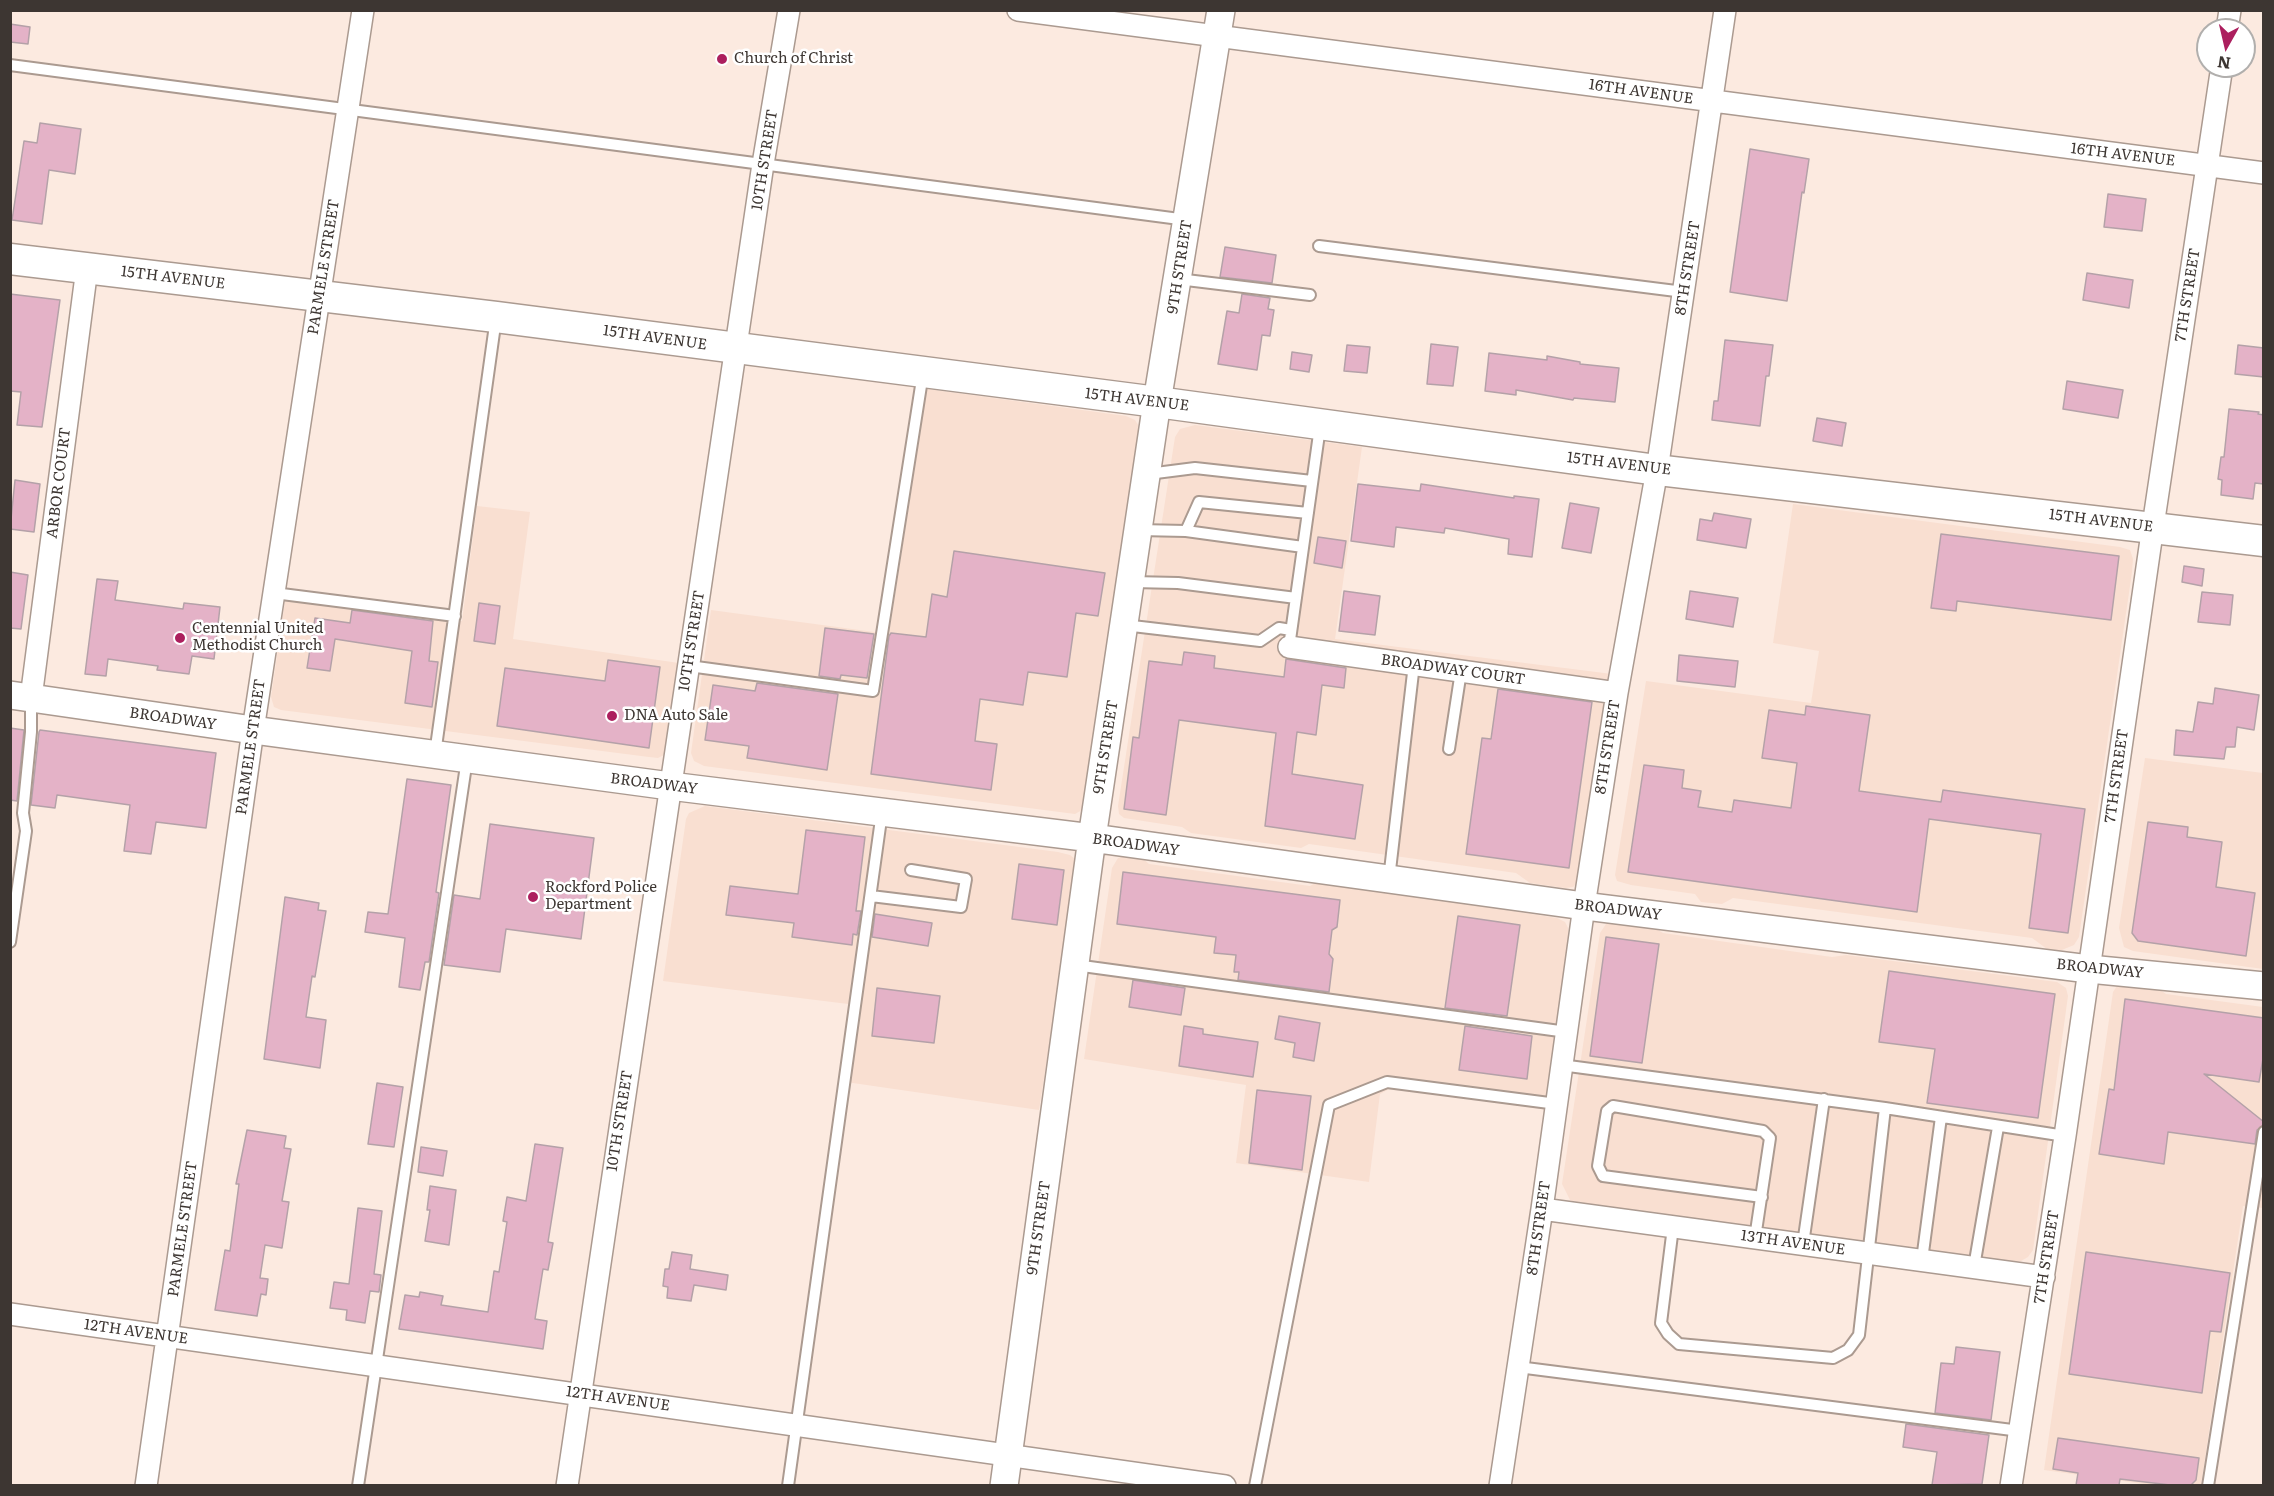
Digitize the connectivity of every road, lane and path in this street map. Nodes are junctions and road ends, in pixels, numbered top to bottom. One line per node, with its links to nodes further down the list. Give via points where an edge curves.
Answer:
1 (363, 10): 9 (street, PARMELE STREET)
2 (789, 10): 10 (street, 10TH STREET)
3 (1018, 10): 5 (street, 16TH AVENUE)
4 (1725, 10): 8 (street, 8TH STREET)
5 (1219, 23): 8 (street, 16TH AVENUE); 13 (street, 9TH STREET)
6 (10, 65): 9 (lane)
7 (2220, 78): 11 (street, 7TH STREET)
8 (1713, 102): 11 (street, 16TH AVENUE); 18 (street, 8TH STREET)
9 (348, 109): 10 (lane); 20 (street, PARMELE STREET)
10 (763, 164): 13 (lane); 22 (street, 10TH STREET)
11 (2208, 166): 12 (street, 16TH AVENUE); 30 (street, 7TH STREET)
12 (2264, 173)
13 (1187, 220): 17 (street, 9TH STREET)
14 (1319, 246): 18 (lane)
15 (10, 259): 16 (main road, 15TH AVENUE)
16 (87, 268): 20 (main road, 15TH AVENUE); 45 (street, ARBOR COURT)
17 (1178, 279): 19 (lane); 24 (street, 9TH STREET)
18 (1684, 291): 26 (street, 8TH STREET)
19 (1310, 295)
20 (319, 296): 21 (main road, 15TH AVENUE); 36 (street, PARMELE STREET)
21 (496, 317): 22 (main road, 15TH AVENUE); 38 (lane)
22 (737, 349): 23 (main road, 15TH AVENUE); 42 (street, 10TH STREET)
23 (923, 373): 24 (main road, 15TH AVENUE); 42 (lane, via 873,691)
24 (1157, 402): 25 (main road, 15TH AVENUE); 27 (street, 9TH STREET)
25 (1320, 424): 26 (main road, 15TH AVENUE); 28 (lane)
26 (1657, 470): 30 (main road, 15TH AVENUE); 44 (street, 8TH STREET)
27 (1147, 474): 28 (lane, via 1195,468); 31 (street, 9TH STREET)
28 (1312, 481): 29 (lane)
29 (1308, 513): 32 (lane, via 1200,502); 34 (lane)
30 (2153, 526): 33 (main road, 15TH AVENUE); 61 (street, 7TH STREET)
31 (1138, 530): 32 (lane); 35 (street, 9TH STREET)
32 (1186, 531): 34 (lane)
33 (2264, 541)
34 (1303, 547): 37 (lane)
35 (1131, 582): 37 (lane, via 1178,583); 39 (street, 9TH STREET)
36 (274, 593): 38 (lane); 46 (street, PARMELE STREET)
37 (1296, 598): 40 (lane)
38 (455, 616): 48 (lane)
39 (1124, 624): 40 (lane, via 1260,641 1279,628); 54 (street, 9TH STREET)
40 (1290, 638): 41 (street, BROADWAY COURT)
41 (1414, 664): 43 (street, BROADWAY COURT); 56 (lane)
42 (689, 666): 50 (street, 10TH STREET)
43 (1461, 671): 44 (street, BROADWAY COURT); 47 (lane)
44 (1617, 693): 58 (street, 8TH STREET)
45 (21, 696): 46 (street, BROADWAY); 52 (lane, via 31,732)
46 (253, 730): 48 (street, BROADWAY); 82 (street, PARMELE STREET)
47 (1449, 749)
48 (435, 754): 49 (street, BROADWAY)
49 (467, 759): 50 (street, BROADWAY); 83 (lane)
50 (670, 786): 53 (street, BROADWAY); 85 (street, 10TH STREET)
51 (10, 811): 52 (lane)
52 (23, 813): 59 (lane, via 26,831)
53 (882, 813): 54 (street, BROADWAY); 57 (lane)
54 (1092, 838): 56 (street, BROADWAY); 60 (street, 9TH STREET)
55 (911, 870): 57 (lane, via 966,879 961,907)
56 (1389, 879): 58 (street, BROADWAY)
57 (871, 896): 86 (lane)
58 (1584, 906): 61 (street, BROADWAY); 63 (street, 8TH STREET)
59 (10, 942)
60 (1075, 965): 63 (lane); 88 (street, 9TH STREET)
61 (2089, 969): 62 (street, BROADWAY); 71 (street, 7TH STREET)
62 (2264, 986)
63 (1567, 1032): 64 (street, 8TH STREET)
64 (1560, 1065): 65 (lane); 66 (street, 8TH STREET)
65 (1824, 1099): 67 (lane); 76 (lane)
66 (1557, 1104): 73 (street, 8TH STREET); 95 (lane, via 1387,1082 1329,1105)
67 (1885, 1108): 68 (lane); 77 (lane)
68 (1941, 1117): 69 (lane); 78 (lane)
69 (1998, 1127): 71 (lane); 79 (lane)
70 (2264, 1132): 98 (lane)
71 (2065, 1136): 80 (street, 7TH STREET)
72 (1762, 1197): 72 (lane, via 1770,1138 1763,1131 1613,1106 1607,1111 1598,1166 1603,1176); 75 (lane)
73 (1542, 1209): 74 (street, 13TH AVENUE); 84 (street, 8TH STREET)
74 (1673, 1227): 75 (street, 13TH AVENUE); 77 (lane, via 1661,1323 1679,1344 1833,1358 1848,1350 1859,1335)
75 (1755, 1238): 76 (street, 13TH AVENUE)
76 (1803, 1244): 77 (street, 13TH AVENUE)
77 (1868, 1253): 78 (street, 13TH AVENUE)
78 (1922, 1260): 79 (street, 13TH AVENUE)
79 (1974, 1267): 80 (street, 13TH AVENUE)
80 (2044, 1277): 87 (street, 7TH STREET)
81 (10, 1314): 82 (street, 12TH AVENUE)
82 (168, 1336): 83 (street, 12TH AVENUE); 89 (street, PARMELE STREET)
83 (376, 1364): 85 (street, 12TH AVENUE); 90 (lane)
84 (1518, 1367): 87 (lane); 96 (street, 8TH STREET)
85 (579, 1394): 86 (street, 12TH AVENUE); 91 (street, 10TH STREET)
86 (798, 1424): 88 (street, 12TH AVENUE); 92 (lane)
87 (2020, 1431): 97 (street, 7TH STREET)
88 (1008, 1454): 93 (street, 9TH STREET); 94 (street, 12TH AVENUE)
89 (146, 1485)
90 (358, 1485)
91 (567, 1485)
92 (788, 1485)
93 (1004, 1485)
94 (1225, 1485)
95 (1255, 1485)
96 (1500, 1485)
97 (2011, 1485)
98 (2208, 1485)

